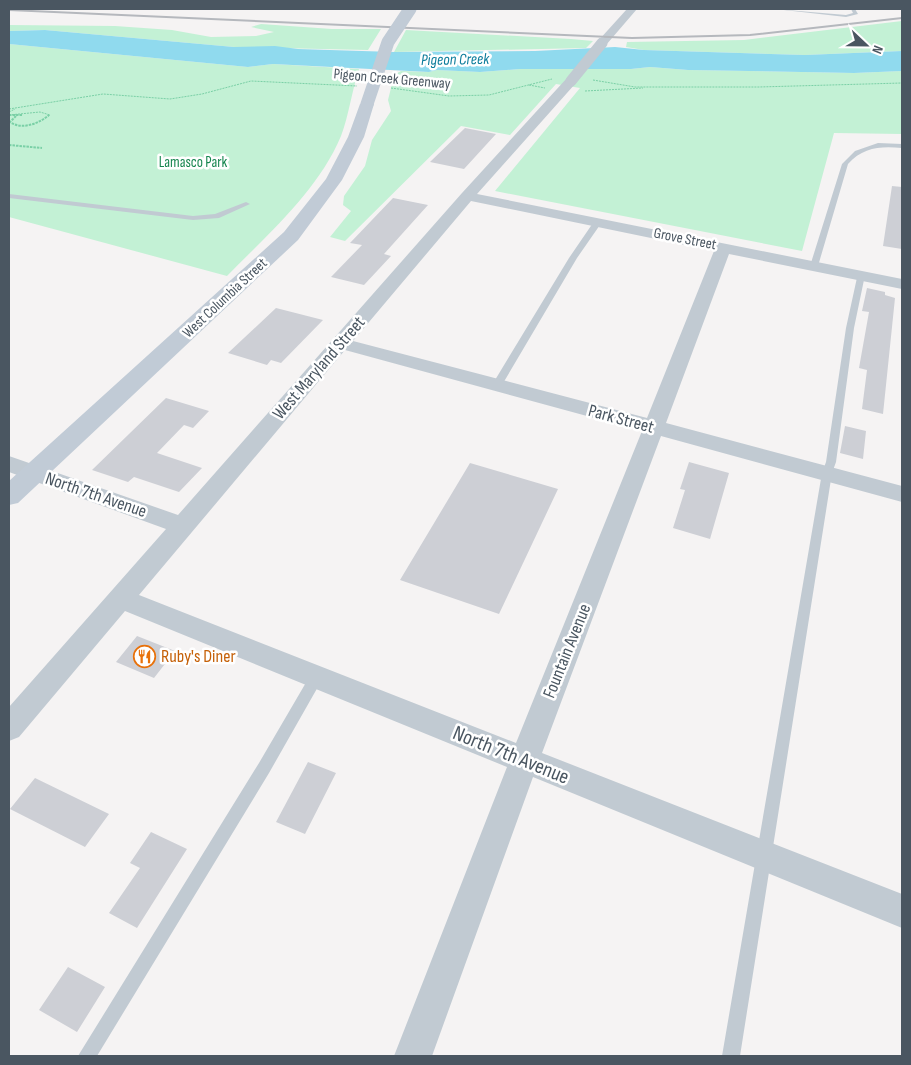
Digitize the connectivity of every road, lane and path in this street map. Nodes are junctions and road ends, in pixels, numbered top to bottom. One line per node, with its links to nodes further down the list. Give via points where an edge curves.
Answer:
1 (410, 9): 10 (main road, West Columbia Street, bridge, via 396,26)
2 (632, 9): 7 (street, West Maryland Street, bridge)
3 (777, 9): 4 (lane, via 846,16 856,14)
4 (853, 9)
5 (592, 80): 8 (path)
6 (902, 83): 8 (path)
7 (562, 84): 8 (path, Pigeon Creek Greenway, via 572,95 588,90); 9 (path, Pigeon Creek Greenway, via 489,95 449,96); 19 (street, West Maryland Street)
8 (646, 87)
9 (390, 88)
10 (363, 95): 11 (path, Pigeon Creek Greenway, via 251,81 170,99 103,94); 30 (main road, West Columbia Street, via 347,158 315,207 290,236)
11 (30, 105): 12 (path, Pigeon Creek Greenway); 13 (path, Pigeon Creek Greenway)
12 (9, 109)
13 (9, 113): 14 (path)
14 (16, 116): 14 (path, via 10,122 20,127 30,126 50,115 40,112)
15 (9, 145): 17 (path)
16 (902, 146): 23 (lane, via 866,147 848,159)
17 (42, 148)
18 (9, 196): 20 (lane, via 193,218 216,216)
19 (467, 196): 21 (street, Grove Street); 26 (street, West Maryland Street)
20 (246, 204)
21 (598, 222): 22 (street, Grove Street); 27 (lane)
22 (724, 247): 23 (street, Grove Street); 28 (street, Fountain Avenue)
23 (814, 266): 24 (street, Grove Street)
24 (860, 275): 25 (street, Grove Street); 31 (lane)
25 (902, 284)
26 (341, 343): 27 (street, Park Street); 34 (street, West Maryland Street)
27 (498, 385): 28 (street, Park Street)
28 (653, 427): 31 (street, Park Street); 38 (street, Fountain Avenue)
29 (9, 464): 30 (street, North 7th Avenue)
30 (33, 473): 33 (main road, West Columbia Street); 34 (street, North 7th Avenue)
31 (827, 473): 32 (street, Park Street); 39 (lane)
32 (902, 494)
33 (9, 496)
34 (183, 526): 35 (street, West Maryland Street)
35 (120, 598): 36 (street, North 7th Avenue); 37 (street, West Maryland Street)
36 (316, 678): 38 (street, North 7th Avenue); 41 (lane)
37 (9, 728)
38 (524, 760): 39 (street, North 7th Avenue); 42 (street, Fountain Avenue)
39 (763, 855): 40 (street, North 7th Avenue); 43 (lane)
40 (902, 911)
41 (87, 1056)
42 (413, 1056)
43 (732, 1056)

